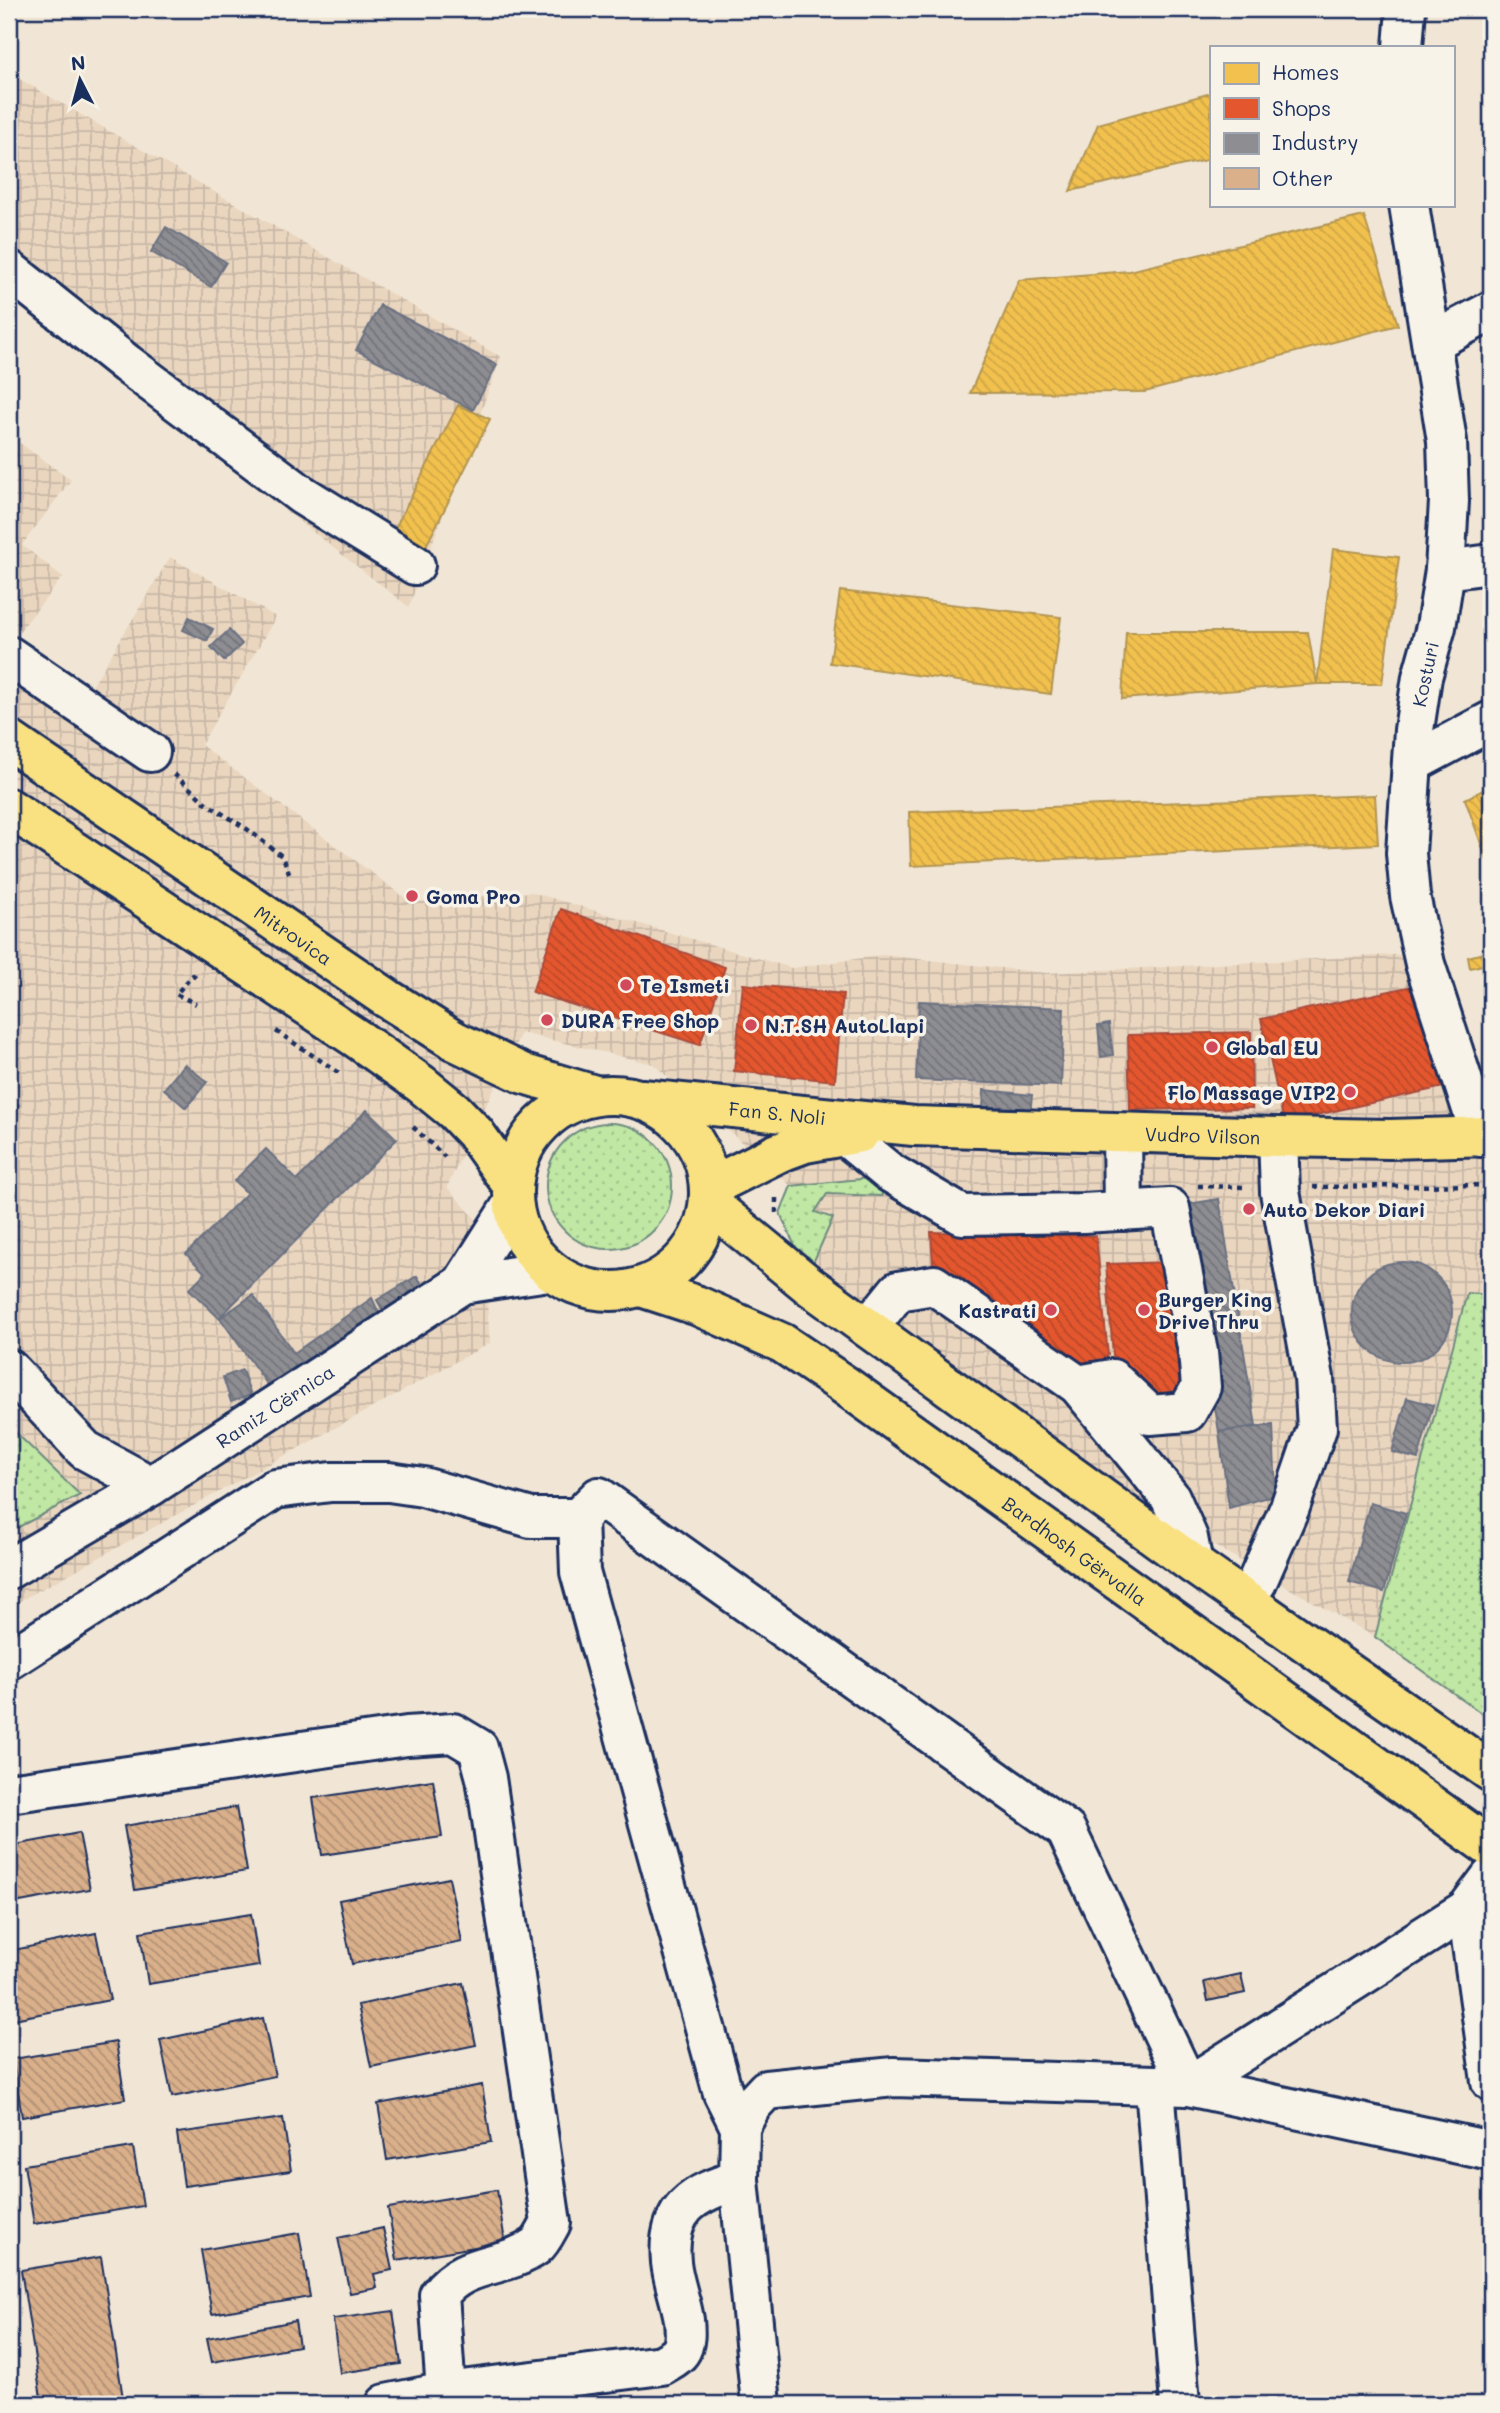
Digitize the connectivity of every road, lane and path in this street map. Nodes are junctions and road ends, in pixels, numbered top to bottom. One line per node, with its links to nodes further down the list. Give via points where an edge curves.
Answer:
1 (1406, 9): 2 (street)
2 (1403, 46)
3 (1409, 206): 6 (street, Kosturi)
4 (9, 270): 8 (street, via 302,495)
5 (1491, 311): 6 (street)
6 (1432, 342): 9 (street, Kosturi, via 1447,441)
7 (1491, 564): 9 (street)
8 (415, 565)
9 (1445, 570): 14 (street, Kosturi, via 1422,677)
10 (9, 656): 13 (street)
11 (1491, 721): 14 (street)
12 (9, 740): 21 (main road, Mitrovica, via 456,1041 524,1074)
13 (150, 752): 16 (path, via 207,804 283,857)
14 (1412, 763): 27 (street, Kosturi, via 1406,853 1410,896 1425,964)
15 (9, 808): 30 (main road, via 421,1084 475,1133)
16 (290, 875)
17 (204, 982): 18 (path, via 193,975 176,994)
18 (196, 1004)
19 (271, 1028): 20 (path)
20 (352, 1081)
21 (595, 1095): 22 (main road); 30 (main road, via 564,1106 538,1126 520,1153)
22 (642, 1099): 24 (main road, Fan S. Noli); 31 (main road, via 669,1112 690,1133 704,1158)
23 (406, 1121): 29 (path)
24 (914, 1126): 25 (main road, Vudro Vilson); 26 (main road)
25 (1122, 1133): 28 (main road, Vudro Vilson); 32 (street)
26 (844, 1135): 31 (main road, via 787,1150); 32 (street, via 889,1172 962,1215)
27 (1486, 1136): 28 (main road, Vudro Vilson)
28 (1278, 1137): 43 (street, via 1280,1192 1314,1377 1317,1429 1290,1507)
29 (453, 1167)
30 (512, 1195): 33 (main road, via 519,1230); 34 (street)
31 (710, 1196): 35 (main road, via 702,1231 687,1256 666,1275); 36 (main road, via 810,1286)
32 (1123, 1211): 38 (street, via 1170,1208 1201,1387 1187,1412 1150,1415 1112,1379)
33 (549, 1271): 34 (street, Ramiz Cërnica); 35 (main road, via 577,1286 609,1292)
34 (462, 1284): 39 (street, Ramiz Cërnica)
35 (641, 1287): 47 (main road, Bardhosh Gërvalla, via 782,1343)
36 (868, 1328): 38 (street, via 898,1291 934,1285); 41 (main road)
37 (9, 1369): 39 (street, via 85,1450)
38 (1078, 1385): 41 (street, via 1170,1497 1188,1538)
39 (151, 1486): 42 (street, Ramiz Cërnica)
40 (578, 1518): 44 (street, via 531,1518 424,1487 389,1482 331,1482 275,1489); 51 (street, via 599,1497 1066,1830); 53 (street, via 580,1572)
41 (1193, 1563): 43 (main road)
42 (9, 1569)
43 (1245, 1600): 45 (main road)
44 (9, 1660)
45 (1491, 1772)
46 (9, 1793): 57 (street, via 407,1736 453,1733 478,1748 551,2223 538,2245 466,2272 439,2295)
47 (1491, 1849)
48 (1491, 1877): 49 (street)
49 (1467, 1909): 50 (street); 51 (street)
50 (1491, 2081)
51 (1172, 2086): 52 (street, via 894,2077); 55 (street); 60 (street)
52 (766, 2090): 53 (street); 54 (street)
53 (723, 2093): 54 (street)
54 (740, 2126): 56 (street)
55 (1491, 2151)
56 (739, 2180): 57 (street, via 702,2193 677,2215 671,2262 685,2331 676,2357 662,2365); 59 (street)
57 (446, 2392): 58 (street)
58 (386, 2404)
59 (761, 2404)
60 (1180, 2404)

